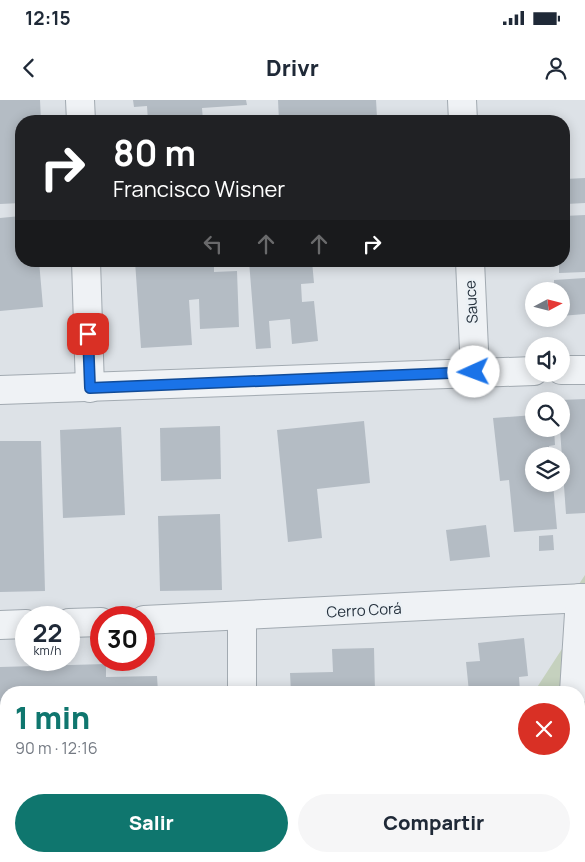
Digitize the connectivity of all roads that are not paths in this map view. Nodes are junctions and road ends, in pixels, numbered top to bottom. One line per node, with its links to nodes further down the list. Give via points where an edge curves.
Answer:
1 (80, 100): 3 (street)
2 (462, 100): 4 (street)
3 (81, 115)
4 (463, 115)
5 (86, 267): 11 (street)
6 (470, 267): 10 (street, Sauce)
7 (570, 370): 8 (street)
8 (585, 370)
9 (525, 371): 10 (street)
10 (474, 372): 11 (street)
11 (90, 388): 12 (street)
12 (0, 390)
13 (582, 598): 14 (street, Cerro Corá); 19 (street)
14 (242, 616): 15 (street, Cerro Corá); 18 (street)
15 (155, 620)
16 (15, 624): 17 (street)
17 (0, 625)
18 (242, 686)
19 (575, 686)

